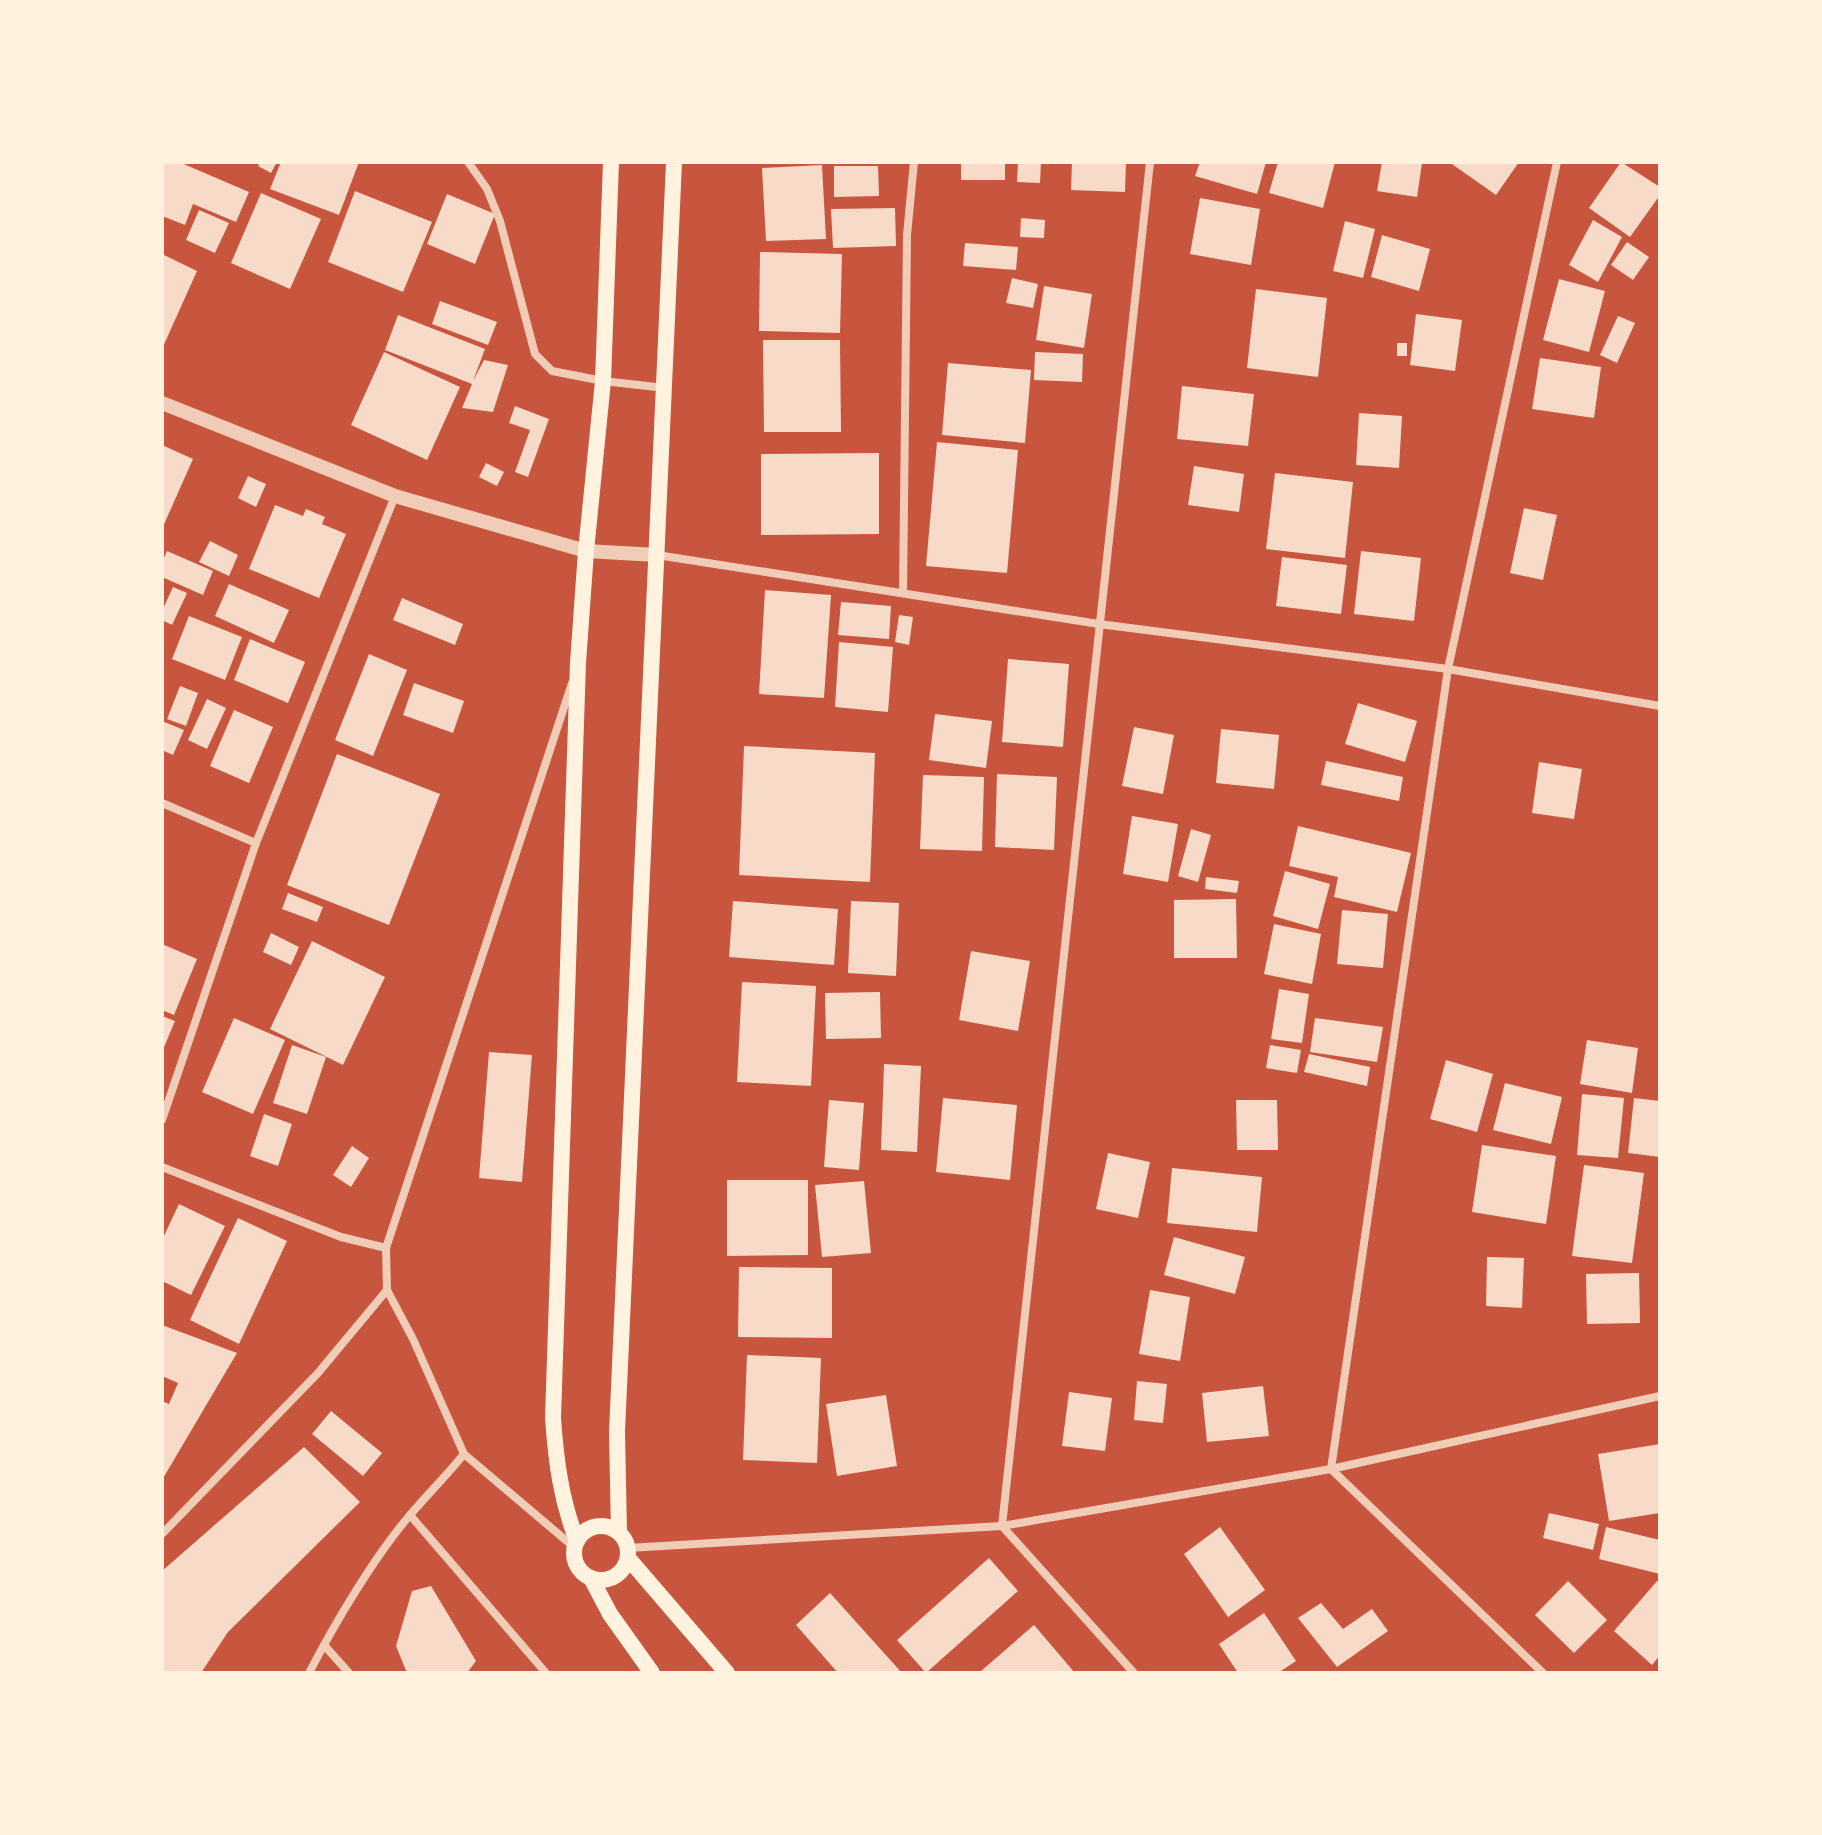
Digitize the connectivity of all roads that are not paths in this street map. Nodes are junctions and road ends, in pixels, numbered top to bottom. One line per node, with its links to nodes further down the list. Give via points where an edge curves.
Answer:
1 (468, 162): 7 (street, via 500,221 535,354 552,371)
2 (611, 162): 7 (main road)
3 (674, 162): 8 (main road)
4 (914, 162): 13 (street, via 907,235)
5 (1150, 162): 14 (street)
6 (1557, 162): 16 (street)
7 (603, 381): 8 (street); 11 (main road)
8 (666, 388): 12 (main road)
9 (162, 403): 10 (street)
10 (395, 496): 11 (street); 19 (street)
11 (586, 551): 12 (street); 15 (main road)
12 (657, 555): 13 (street); 29 (main road, via 617,1432)
13 (903, 593): 14 (street)
14 (1099, 624): 16 (street); 28 (street)
15 (578, 663): 22 (street); 31 (main road, via 553,1418 556,1468)
16 (1448, 669): 17 (street); 26 (street)
17 (1660, 706)
18 (162, 803): 19 (street)
19 (256, 843): 20 (street)
20 (162, 1120)
21 (162, 1167): 22 (street, via 341,1237)
22 (386, 1248): 23 (street)
23 (387, 1290): 25 (street); 30 (street, via 318,1373)
24 (1660, 1396): 26 (street)
25 (464, 1454): 27 (street); 31 (street)
26 (1331, 1469): 28 (street); 41 (street)
27 (410, 1515): 34 (street); 37 (street)
28 (1002, 1526): 32 (street); 40 (street)
29 (619, 1532): 31 (main road, via 590,1528); 32 (main road)
30 (162, 1534)
31 (576, 1544): 33 (main road, via 575,1560)
32 (628, 1553): 33 (main road, via 618,1574); 39 (main road)
33 (591, 1578): 38 (main road)
34 (324, 1645): 35 (street); 36 (street)
35 (309, 1673)
36 (349, 1673)
37 (546, 1673)
38 (652, 1673)
39 (727, 1673)
40 (1134, 1673)
41 (1543, 1673)

